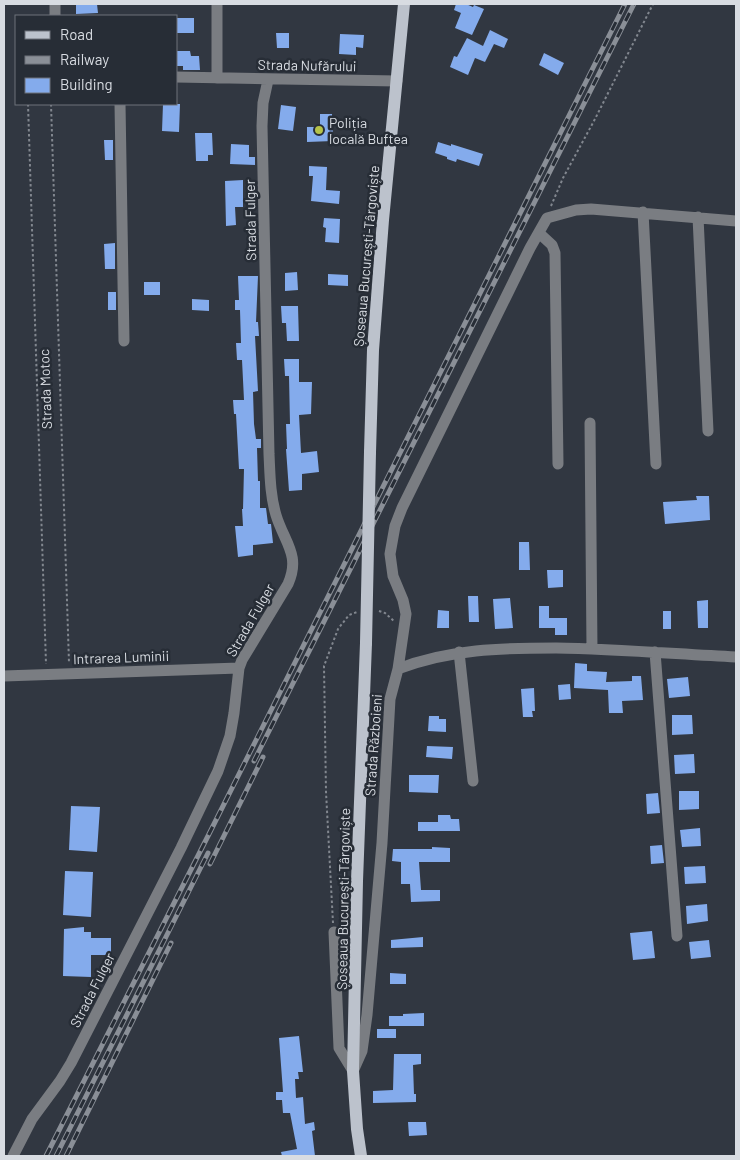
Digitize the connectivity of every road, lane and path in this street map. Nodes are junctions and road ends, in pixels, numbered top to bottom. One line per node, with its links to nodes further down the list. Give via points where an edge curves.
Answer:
1 (217, 4): 5 (street)
2 (404, 4): 7 (main road, Șoseaua București-Târgoviște)
3 (654, 4): 13 (path, via 563,178)
4 (178, 77): 5 (street, Strada Nufărului)
5 (217, 78): 6 (street, Strada Nufărului)
6 (268, 80): 7 (street, Strada Nufărului); 28 (street, Strada Fulger, via 262,126 269,454 276,515 290,548 293,567 288,584 245,652)
7 (397, 82): 36 (main road, Șoseaua București-Târgoviște, bridge, via 373,350)
8 (28, 105): 31 (path)
9 (51, 105): 30 (path, Strada Motoc)
10 (120, 105): 16 (street)
11 (643, 212): 12 (street); 13 (street, via 591,208); 20 (street)
12 (698, 217): 14 (street); 18 (street)
13 (547, 218): 15 (street, Strada Războieni)
14 (736, 221)
15 (539, 233): 19 (street, via 552,245 555,253); 23 (street, Strada Războieni, via 395,526 390,564 406,614)
16 (124, 341)
17 (590, 423): 24 (street)
18 (708, 431)
19 (558, 464)
20 (656, 464)
21 (373, 610): 23 (path, via 385,613)
22 (357, 611): 34 (path, via 348,615 338,629 324,666 326,792)
23 (404, 630): 29 (street, Strada Războieni)
24 (592, 649): 25 (street, via 511,648); 26 (street)
25 (459, 652): 29 (street); 33 (street)
26 (655, 652): 27 (street); 35 (street)
27 (736, 657)
28 (239, 668): 30 (street, Intrarea Luminii); 37 (street, Strada Fulger, via 230,736 208,792 71,1063 32,1118)
29 (398, 669): 36 (street, Strada Războieni, via 390,699 367,1015 362,1051)
30 (69, 673): 31 (street, Intrarea Luminii)
31 (46, 675): 32 (street, Intrarea Luminii)
32 (4, 676)
33 (473, 781)
34 (334, 932): 36 (street, via 339,1048)
35 (677, 936)
36 (353, 1071): 38 (main road, Șoseaua București-Târgoviște)
37 (12, 1156)
38 (361, 1156)

